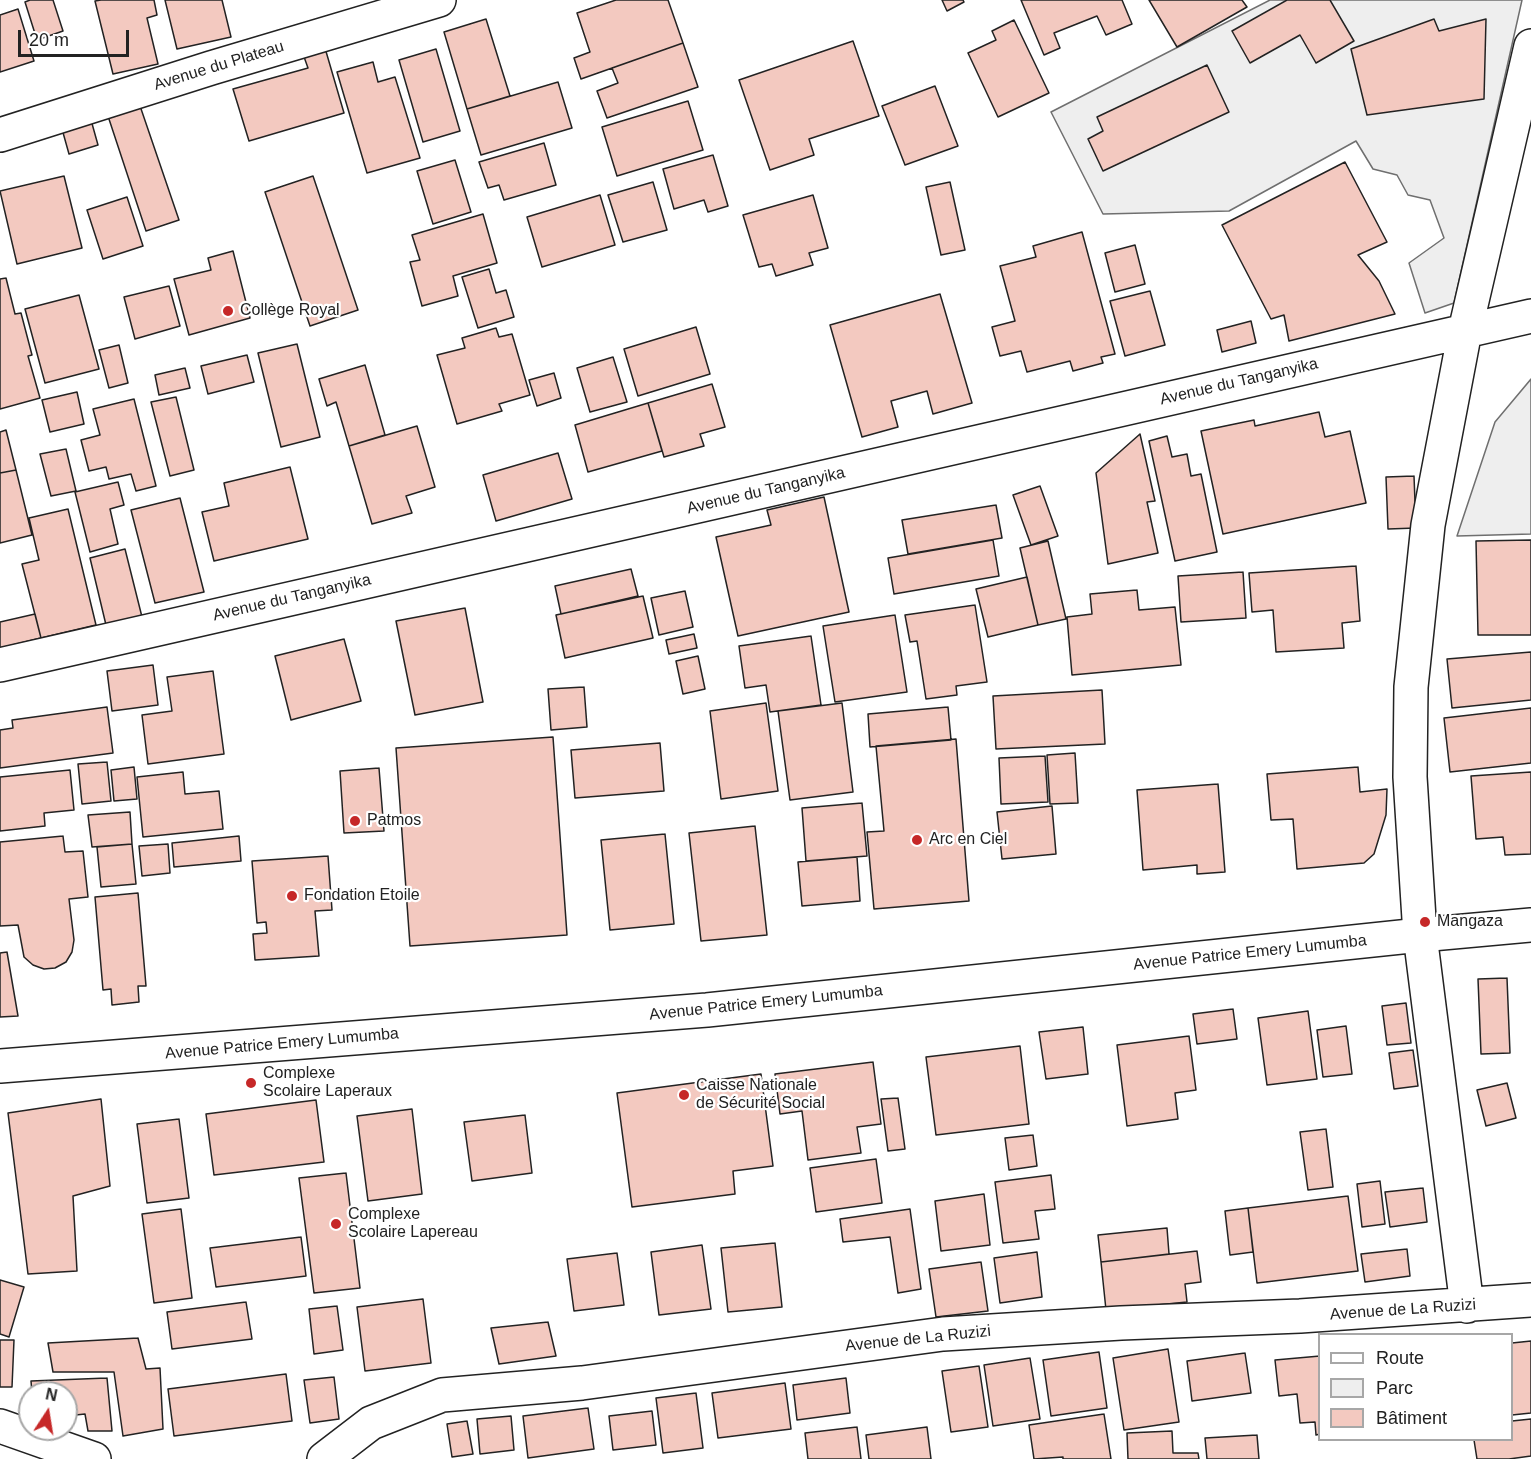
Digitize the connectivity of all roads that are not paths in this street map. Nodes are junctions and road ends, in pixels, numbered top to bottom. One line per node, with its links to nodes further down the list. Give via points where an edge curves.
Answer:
1 (439, 0): 3 (street, Avenue du Plateau)
2 (1531, 46): 5 (street)
3 (0, 135)
4 (1531, 316): 5 (street, Avenue du Tanganyika)
5 (1465, 331): 6 (street, Avenue du Tanganyika); 8 (street, via 1428,525 1411,687 1410,777)
6 (0, 664)
7 (1531, 925): 8 (street, Avenue Patrice Emery Lumumba)
8 (1420, 935): 9 (street, Avenue Patrice Emery Lumumba, via 707,1010); 11 (street)
9 (0, 1066)
10 (1531, 1300): 11 (street, Avenue de La Ruzizi)
11 (1467, 1306): 14 (street, Avenue de La Ruzizi, via 943,1334 582,1383 442,1395 370,1423)
12 (0, 1426): 13 (street)
13 (94, 1459)
14 (324, 1459)

